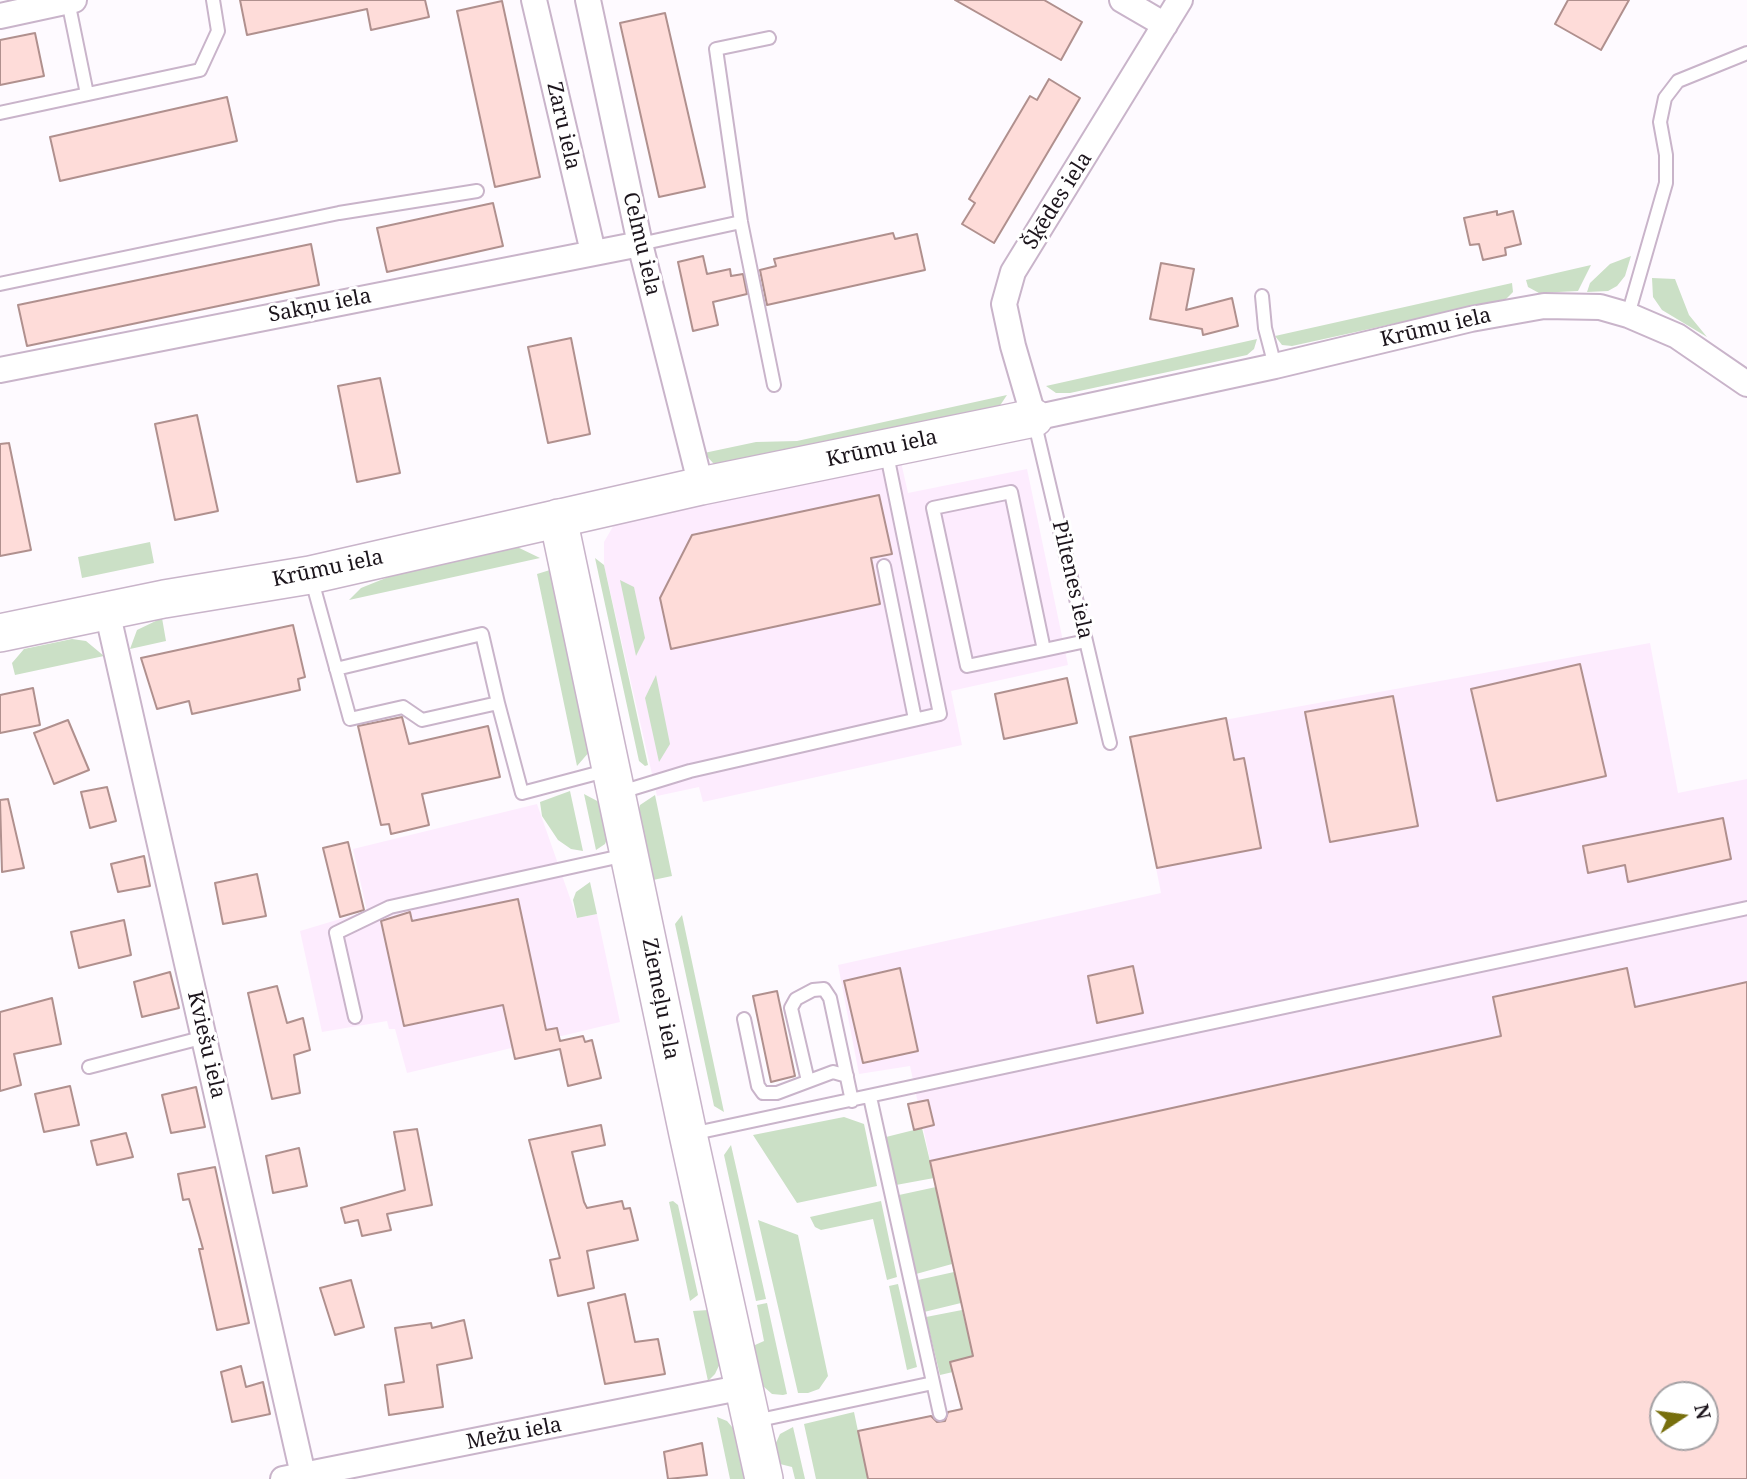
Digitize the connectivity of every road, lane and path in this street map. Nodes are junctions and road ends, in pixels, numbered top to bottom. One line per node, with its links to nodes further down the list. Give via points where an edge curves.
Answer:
1 (213, 0): 11 (lane, via 218,31 200,70)
2 (534, 0): 16 (street, Zaru iela)
3 (588, 0): 15 (street, Celmu iela)
4 (1122, 0): 8 (street)
5 (1180, 0): 8 (street, Šķēdes iela)
6 (71, 1): 7 (street); 11 (lane)
7 (0, 16)
8 (1166, 25): 24 (street, Šķēdes iela, via 1013,272 1004,304)
9 (769, 38): 14 (lane, via 716,49)
10 (1747, 53): 19 (lane, via 1678,81 1665,98 1660,122 1666,183)
11 (87, 94): 12 (lane)
12 (0, 113)
13 (477, 191): 17 (lane, via 339,213)
14 (741, 222): 15 (lane); 23 (lane)
15 (640, 244): 16 (street, Sakņu iela); 26 (street, Celmu iela)
16 (593, 252): 21 (street, Sakņu iela)
17 (0, 284)
18 (1262, 296): 20 (lane)
19 (1628, 315): 20 (street, Krūmu iela, via 1600,307 1524,309); 22 (street, Krūmu iela, via 1676,336)
20 (1275, 366): 24 (street, Krūmu iela)
21 (0, 370)
22 (1747, 384)
23 (774, 385)
24 (1034, 418): 25 (street, Krūmu iela); 32 (lane, Piltenes iela)
25 (885, 448): 26 (street, Krūmu iela); 36 (lane, via 940,714)
26 (701, 485): 27 (street, Krūmu iela)
27 (558, 519): 29 (street, Krūmu iela); 38 (street, Ziemeļu iela)
28 (884, 566): 36 (lane)
29 (310, 575): 30 (street, Krūmu iela); 34 (lane)
30 (107, 611): 31 (street, Krūmu iela); 43 (street, Kviešu iela)
31 (0, 633)
32 (1086, 641): 33 (lane); 37 (lane, Piltenes iela)
33 (1044, 650): 33 (lane, via 967,666 933,508 1011,492)
34 (336, 669): 35 (lane, via 350,719 402,707 422,720); 35 (lane, via 482,634)
35 (498, 703): 38 (lane, via 522,793)
36 (915, 719): 38 (lane, via 690,771)
37 (1110, 743)
38 (615, 781): 39 (street, Ziemeļu iela)
39 (630, 854): 41 (lane, via 390,906 336,933); 49 (street, Ziemeļu iela)
40 (1747, 908): 47 (lane)
41 (355, 1017)
42 (744, 1019): 46 (lane, via 763,1093 777,1093)
43 (205, 1037): 44 (lane); 53 (street, Kviešu iela)
44 (89, 1067)
45 (847, 1076): 46 (lane, via 833,1072); 46 (lane, via 830,998 824,989 813,990 796,999 791,1008); 48 (lane)
46 (808, 1081)
47 (870, 1097): 48 (lane); 50 (lane)
48 (852, 1101): 49 (lane)
49 (688, 1134): 51 (street, Ziemeļu iela)
50 (933, 1383): 51 (lane); 52 (lane)
51 (748, 1404): 53 (street, Mežu iela); 54 (street, Ziemeļu iela)
52 (940, 1414)
53 (297, 1478)
54 (764, 1479)

